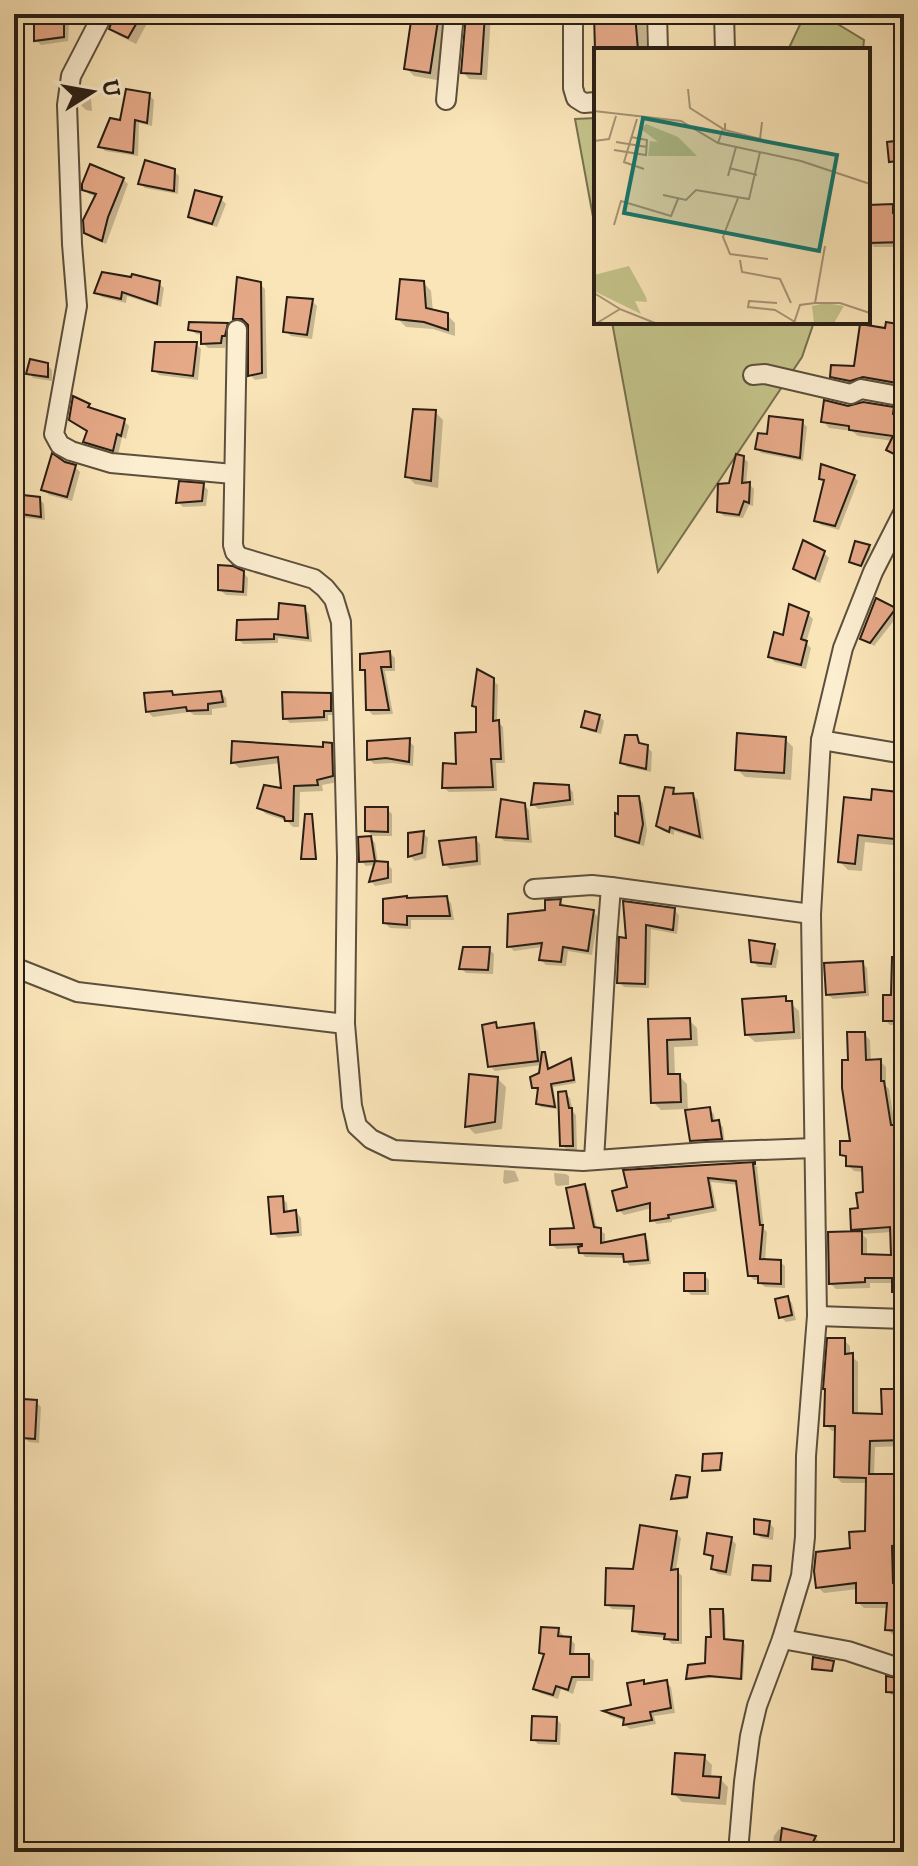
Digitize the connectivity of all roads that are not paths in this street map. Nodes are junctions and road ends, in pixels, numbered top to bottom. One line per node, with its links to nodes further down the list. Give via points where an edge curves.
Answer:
1 (103, 14): 13 (street, via 71,76 67,105 77,306 54,434 71,451 111,463)
2 (454, 14): 8 (street)
3 (573, 14): 9 (street, via 573,88 576,98)
4 (657, 14): 6 (street)
5 (724, 14): 7 (street)
6 (658, 48)
7 (725, 48)
8 (446, 100)
9 (594, 102)
10 (237, 330): 13 (street)
11 (753, 375): 12 (street, via 851,394 861,389)
12 (904, 397)
13 (233, 474): 21 (street, via 235,552 314,579 334,599 341,622)
14 (904, 511): 15 (street, via 843,648)
15 (821, 740): 16 (street); 19 (street)
16 (904, 754)
17 (611, 887): 18 (street); 19 (street); 23 (street)
18 (534, 889)
19 (811, 914): 22 (street)
20 (14, 967): 21 (street, via 77,992)
21 (345, 1024): 23 (street, via 352,1106 357,1126 371,1139 394,1150)
22 (814, 1148): 23 (street); 24 (street)
23 (594, 1160)
24 (817, 1316): 25 (street); 26 (street, via 801,1576)
25 (904, 1319)
26 (782, 1639): 27 (street); 28 (street, via 750,1736)
27 (904, 1667)
28 (738, 1852)

